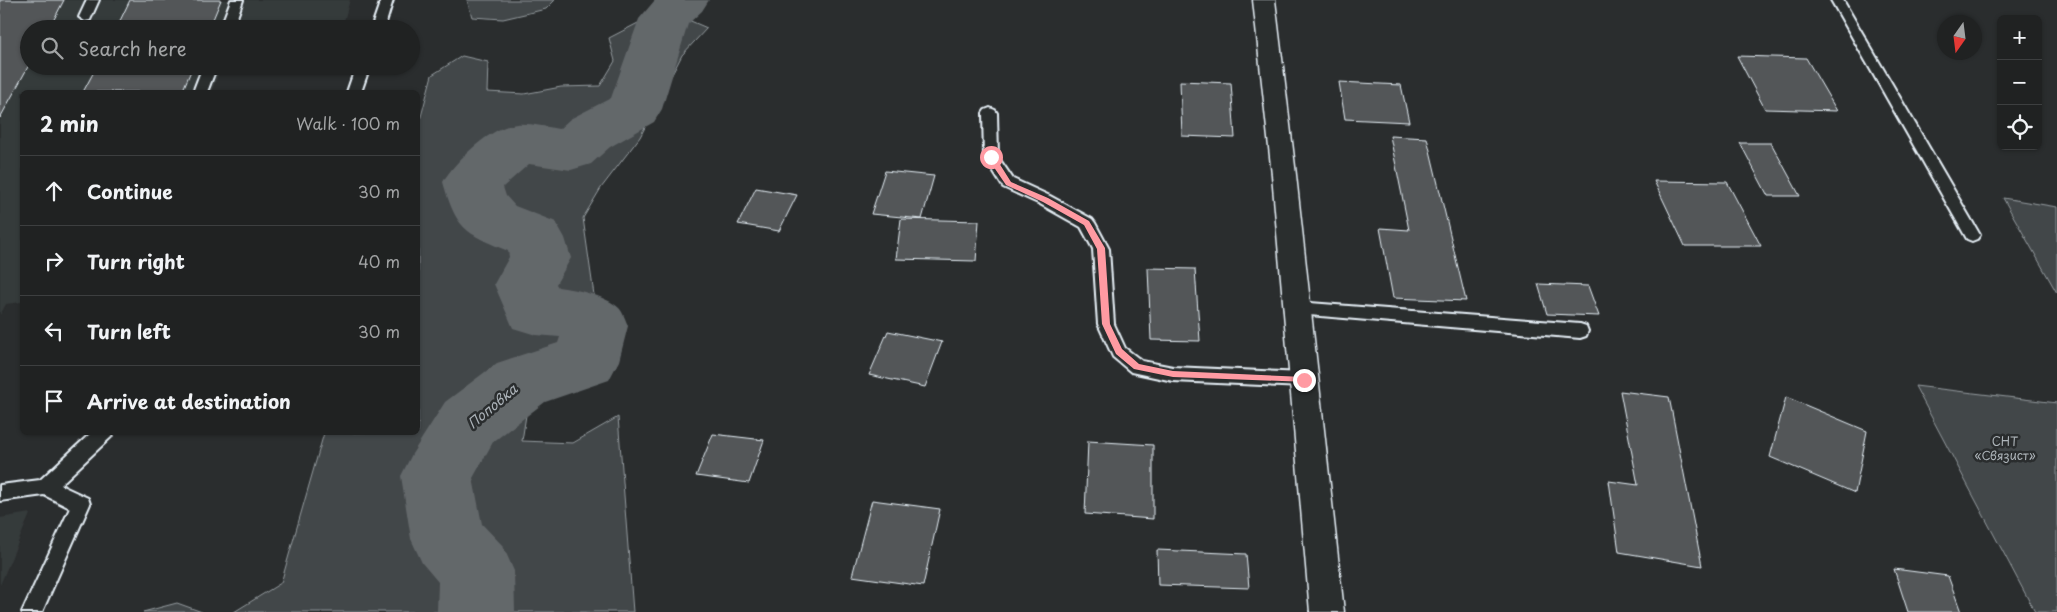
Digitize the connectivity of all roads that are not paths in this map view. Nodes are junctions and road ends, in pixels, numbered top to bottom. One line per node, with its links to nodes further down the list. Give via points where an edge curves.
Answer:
1 (93, 0): 6 (lane)
2 (237, 0): 7 (lane)
3 (387, 0): 8 (lane)
4 (1264, 0): 15 (street)
5 (1837, 0): 14 (lane)
6 (84, 17)
7 (229, 20)
8 (379, 20)
9 (207, 75): 11 (lane)
10 (360, 75): 12 (lane)
11 (201, 90)
12 (355, 90)
13 (990, 113): 17 (lane, via 991,157 1008,184 1087,223 1101,248 1106,324 1119,352 1137,367 1173,374)
14 (1972, 235)
15 (1297, 308): 16 (lane); 17 (street)
16 (1580, 331)
17 (1304, 380): 22 (street)
18 (102, 435): 19 (lane)
19 (45, 487): 20 (lane); 21 (lane, via 81,504)
20 (0, 493)
21 (32, 612)
22 (1327, 612)

